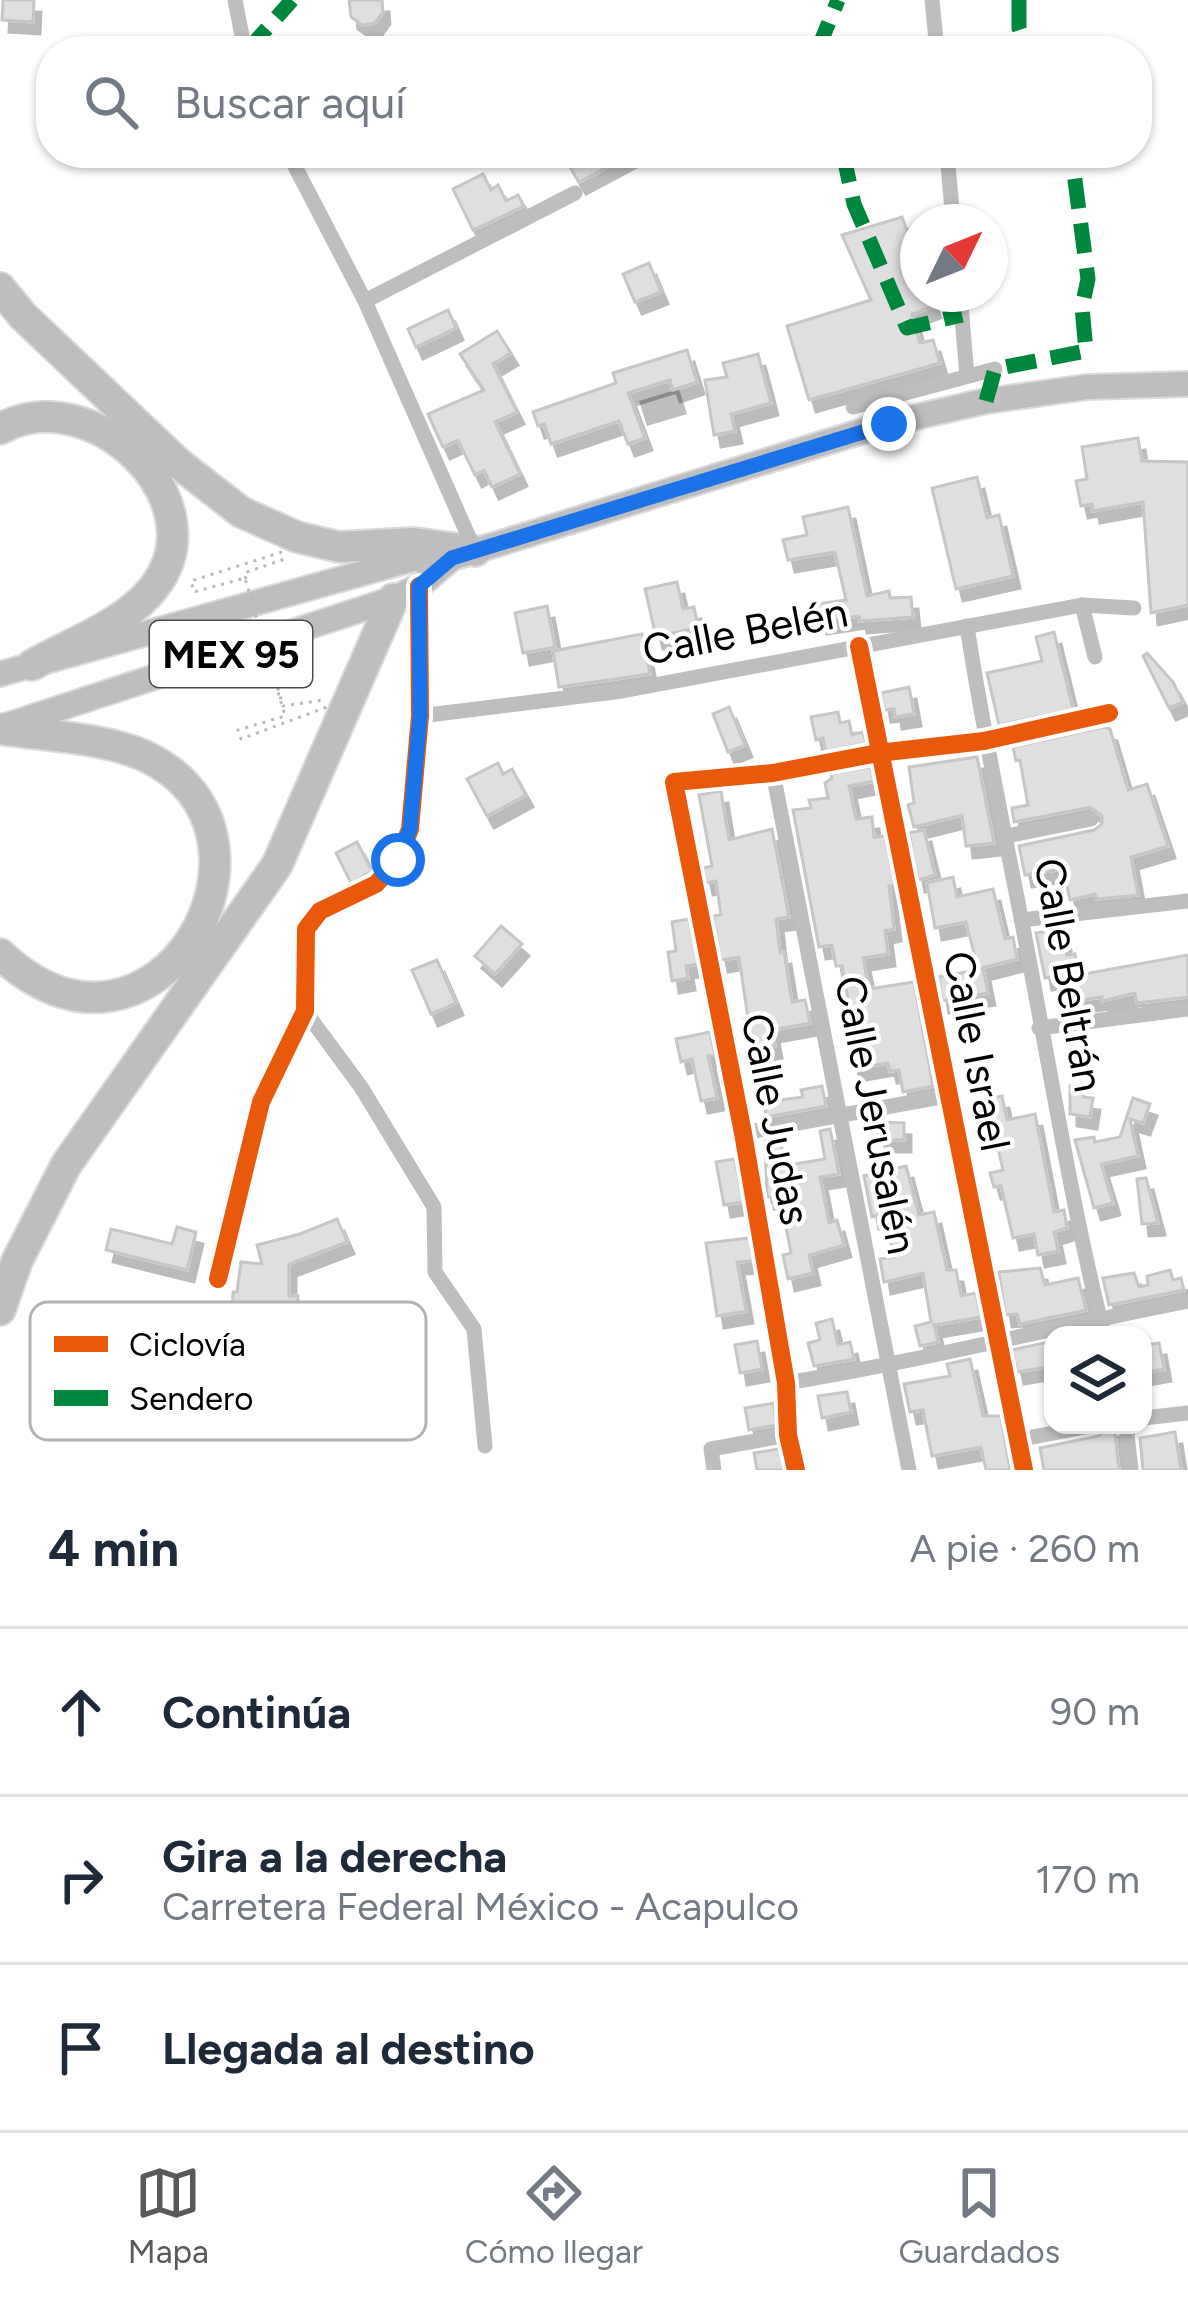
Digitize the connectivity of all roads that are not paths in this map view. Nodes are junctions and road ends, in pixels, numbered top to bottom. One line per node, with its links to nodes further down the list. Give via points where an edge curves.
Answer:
1 (235, 0): 3 (street)
2 (932, 0): 4 (street)
3 (242, 36)
4 (936, 36)
5 (296, 168): 10 (street)
6 (948, 168): 8 (street)
7 (575, 193): 10 (street)
8 (951, 204)
9 (0, 289): 17 (highway, via 178,463 241,512 340,548 414,543)
10 (365, 301): 17 (street)
11 (962, 312): 13 (street)
12 (995, 369): 13 (street)
13 (968, 376): 15 (street)
14 (1188, 384): 17 (main road, MEX 95, via 1087,387 967,405)
15 (853, 407)
16 (0, 429): 24 (highway, via 46,414 87,422 154,478 174,528 164,573 143,600)
17 (464, 555): 18 (main road, MEX 95); 24 (main road, MEX 95, via 413,559)
18 (406, 592): 27 (street); 28 (main road, MEX 95); 45 (highway, via 277,865 66,1165)
19 (1082, 605): 20 (street, Calle Belén); 21 (street, Calle Belén); 23 (street)
20 (1134, 608)
21 (968, 626): 22 (street, Calle Belén); 29 (street, Calle Beltrán)
22 (859, 646): 27 (street, Calle Belén, via 622,691); 30 (street, Calle Israel)
23 (1095, 657)
24 (32, 665): 25 (main road, MEX 95)
25 (0, 674)
26 (1109, 713): 29 (street)
27 (420, 716): 38 (street, via 404,846 376,884 320,910 306,928)
28 (0, 728): 36 (highway, via 122,748 166,769 198,807 215,866 209,908 190,945 137,989 64,995)
29 (984, 741): 30 (street); 33 (street, Calle Beltrán)
30 (878, 753): 31 (street); 40 (street, Calle Israel)
31 (773, 773): 41 (street, Calle Jerusalén); 42 (street, Calle Judas, via 674,782)
32 (1091, 819): 33 (street)
33 (1007, 836): 35 (street, Calle Beltrán)
34 (1188, 901): 35 (street)
35 (1022, 920): 39 (street, Calle Beltrán)
36 (0, 954)
37 (1188, 1009): 39 (street)
38 (305, 1011): 43 (street, via 261,1102); 58 (street, via 434,1207 435,1272 474,1329)
39 (1039, 1028): 46 (street, Calle Beltrán)
40 (946, 1096): 41 (street); 49 (street, Calle Israel)
41 (840, 1113): 42 (street); 50 (street, Calle Jerusalén)
42 (743, 1133): 51 (street, Calle Judas)
43 (218, 1280)
44 (1188, 1301): 47 (street)
45 (0, 1310)
46 (1102, 1326)
47 (1105, 1326)
48 (1044, 1334): 49 (street)
49 (998, 1339): 50 (street); 57 (street, Calle Israel)
50 (888, 1366): 51 (street); 61 (street, Calle Jerusalén)
51 (786, 1383): 56 (street, Calle Judas)
52 (1188, 1413): 53 (street)
53 (1152, 1417)
54 (1045, 1434): 57 (street)
55 (1127, 1434): 63 (street)
56 (788, 1435): 59 (street, via 711,1449); 60 (street, Calle Judas)
57 (1017, 1439): 62 (street, Calle Israel)
58 (485, 1446)
59 (714, 1470)
60 (796, 1470)
61 (909, 1470)
62 (1024, 1470)
63 (1131, 1470)

